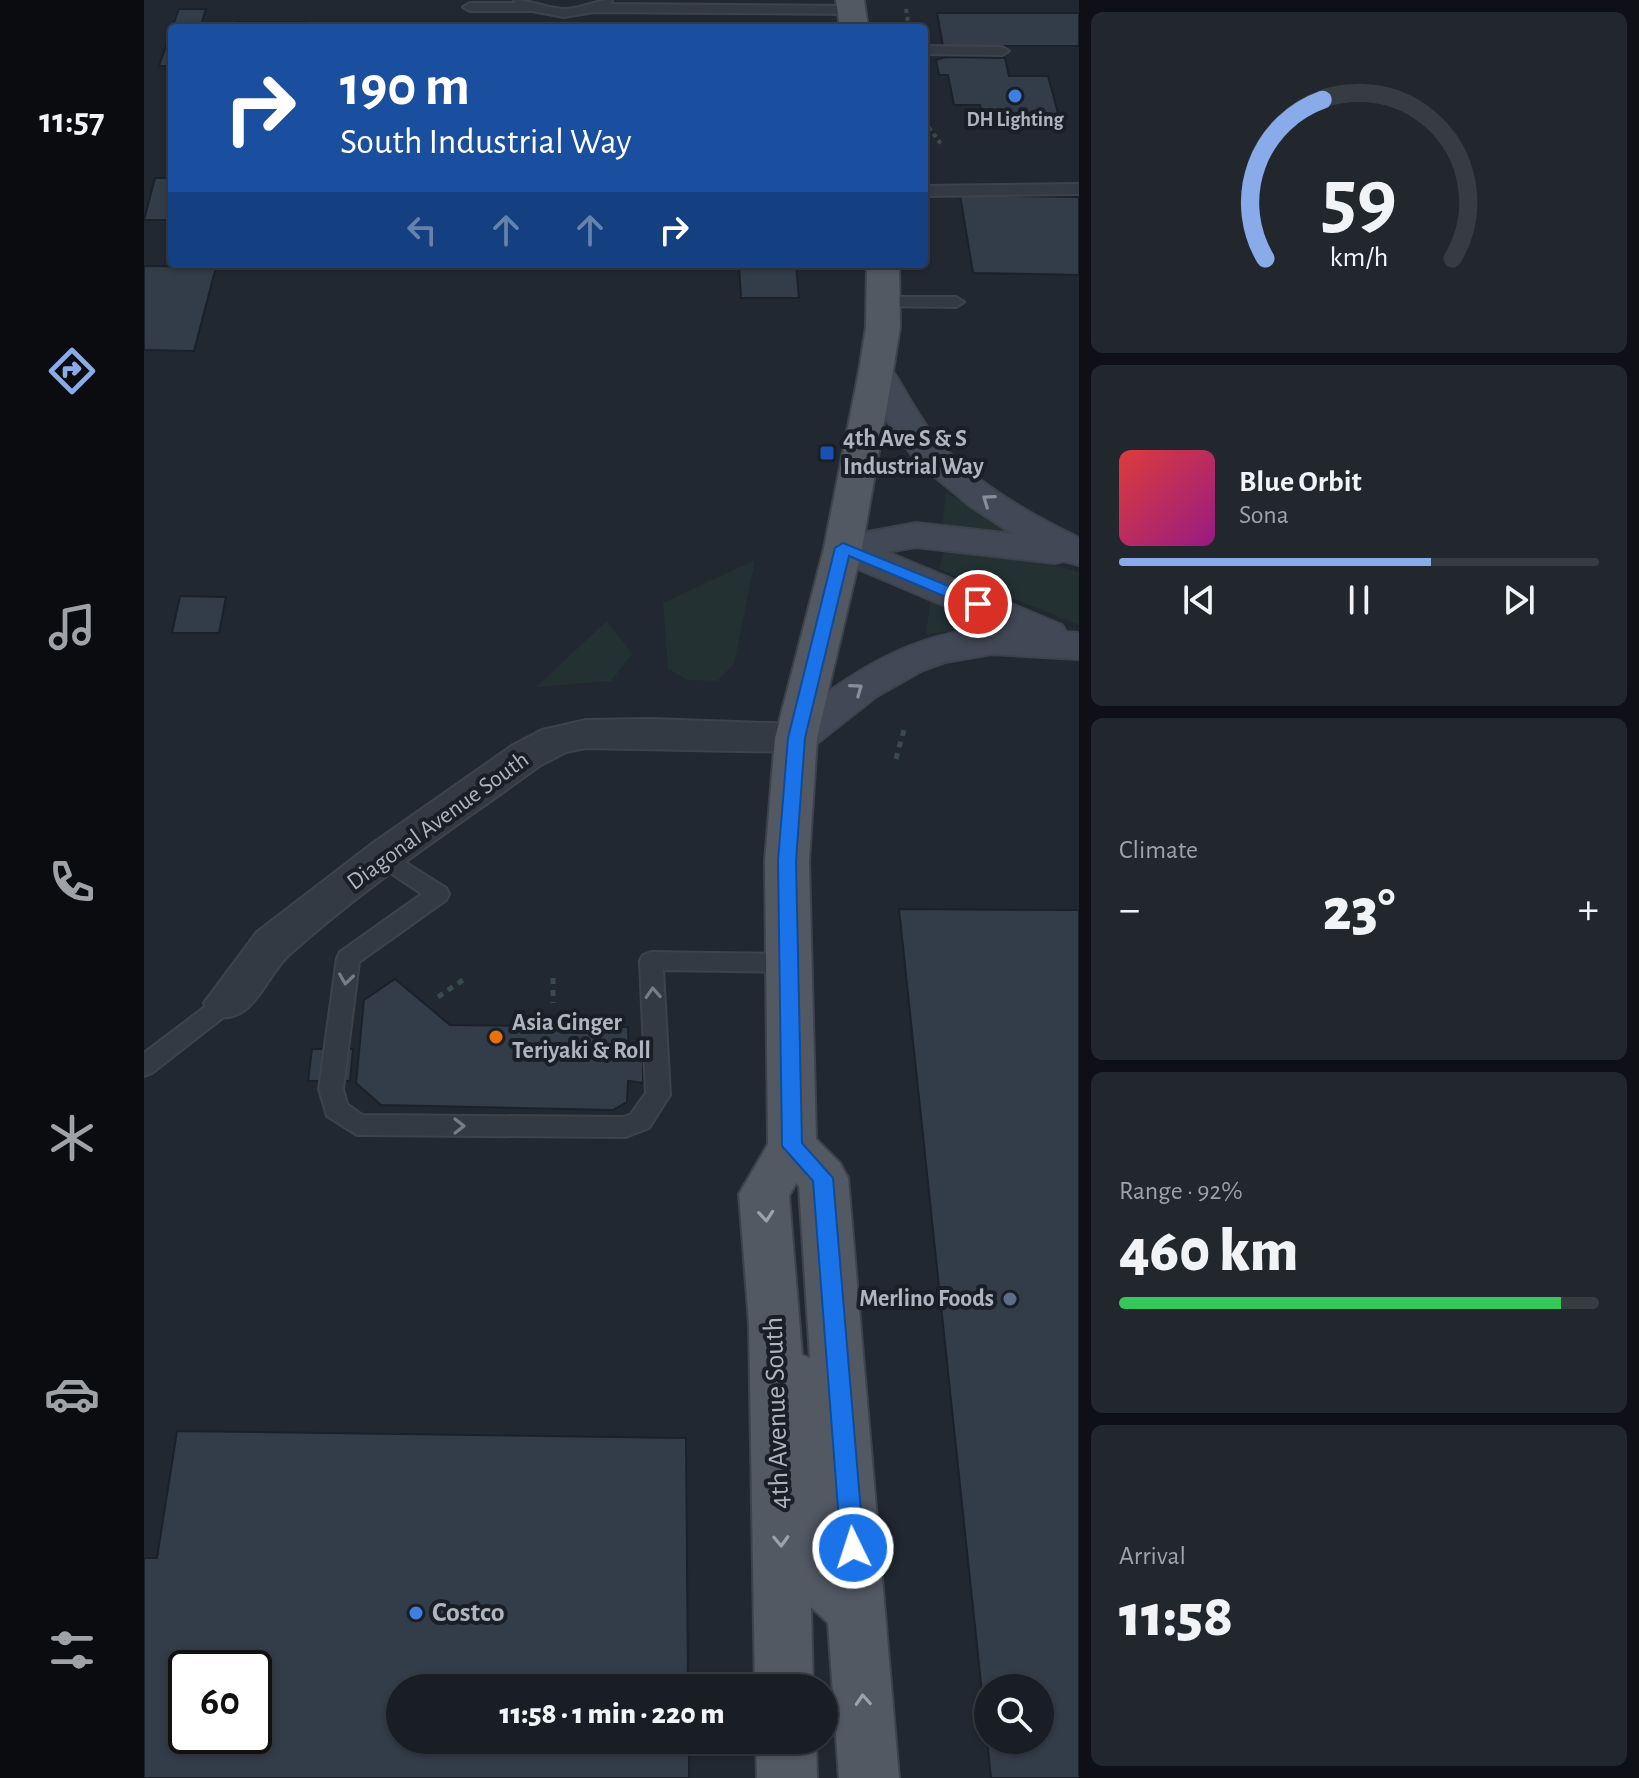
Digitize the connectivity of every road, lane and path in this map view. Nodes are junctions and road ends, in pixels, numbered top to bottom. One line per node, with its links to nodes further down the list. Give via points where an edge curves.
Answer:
1 (607, 0): 4 (lane)
2 (527, 4): 3 (lane); 4 (lane, via 556,13)
3 (470, 7)
4 (594, 8): 6 (lane)
5 (906, 9): 7 (path)
6 (852, 13)
7 (908, 24)
8 (928, 50): 9 (lane)
9 (1002, 51)
10 (928, 126): 11 (path)
11 (941, 144)
12 (1079, 189): 13 (lane)
13 (928, 191)
14 (883, 268): 15 (main road)
15 (883, 302): 16 (lane); 17 (main road)
16 (956, 302)
17 (876, 371): 18 (main road); 19 (street, one-way to 17, via 1010,515 928,452)
18 (843, 548): 19 (street, via 916,535); 20 (street); 22 (main road)
19 (1079, 554)
20 (1079, 646): 22 (street, one-way to 20, via 873,677 908,661 993,641)
21 (905, 726): 23 (path)
22 (796, 738): 24 (street, Diagonal Avenue South, via 651,733 556,740); 25 (main road, via 787,861)
23 (896, 759)
24 (384, 857): 25 (lane, one-way to 25, via 438,894 348,958 331,1089 336,1109 357,1125 626,1127 640,1121 658,1095 651,961); 29 (street, Diagonal Avenue South, via 272,944)
25 (790, 963): 32 (main road)
26 (553, 978): 30 (path)
27 (463, 980): 28 (path)
28 (438, 997)
29 (226, 1003): 31 (lane, Diagonal Avenue South)
30 (553, 1003)
31 (144, 1066)
32 (792, 1146): 33 (main road, 4th Avenue South, one-way to 33, via 764,1194); 34 (main road, via 823,1178)
33 (775, 1323): 34 (main road, via 800,1343 821,1579); 35 (main road, 4th Avenue South, one-way to 35)
34 (857, 1611): 38 (main road, one-way to 34)
35 (784, 1674)
36 (786, 1754): 37 (main road)
37 (787, 1778)
38 (869, 1778)

